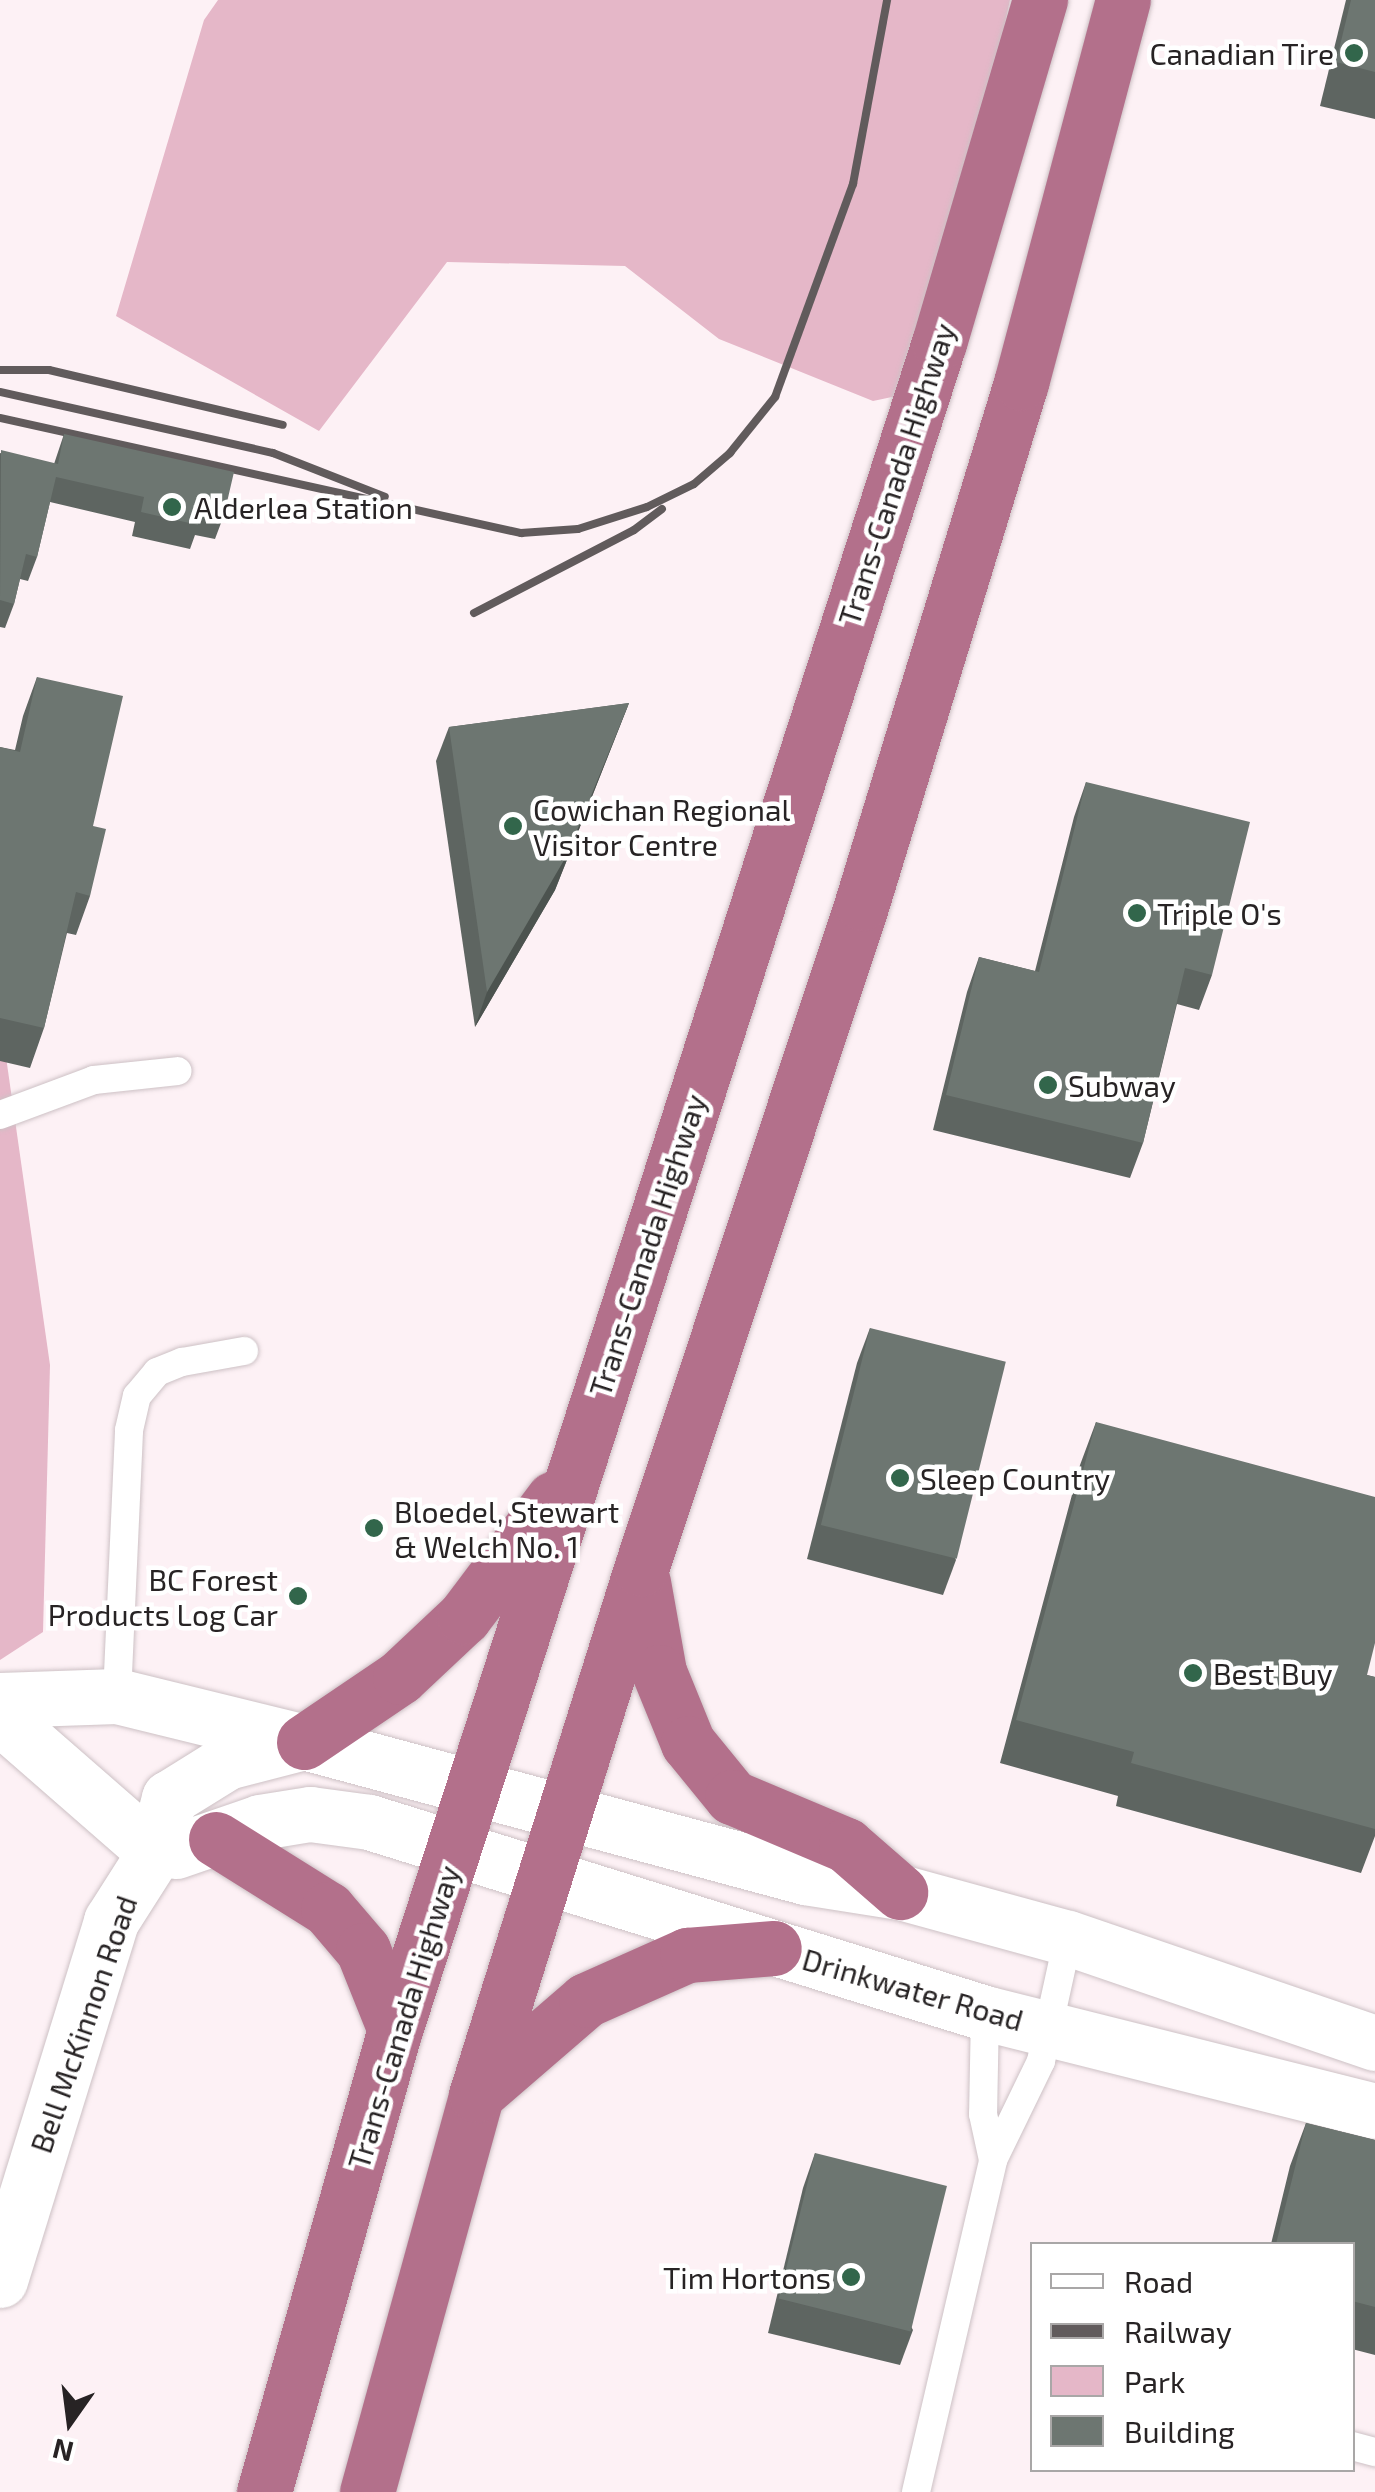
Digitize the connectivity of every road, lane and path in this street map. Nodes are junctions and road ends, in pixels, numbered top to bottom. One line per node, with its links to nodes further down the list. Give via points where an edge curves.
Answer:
1 (1040, 0): 6 (highway, Trans-Canada Highway, via 939,342)
2 (1123, 0): 7 (highway, via 1021,383 868,884)
3 (178, 1070): 4 (lane, via 94,1080)
4 (0, 1115)
5 (244, 1351): 8 (lane, via 158,1372 137,1396 129,1430)
6 (573, 1475): 11 (highway, via 464,1617 400,1677); 12 (highway, Trans-Canada Highway)
7 (641, 1569): 13 (highway); 18 (highway, via 659,1672 699,1756 732,1797 846,1846)
8 (117, 1696): 9 (street); 11 (street)
9 (0, 1700)
10 (0, 1717): 16 (street)
11 (304, 1742): 12 (street, Bell McKinnon Road); 16 (street, Bell McKinnon Road, via 227,1762 168,1798)
12 (474, 1788): 13 (street); 15 (highway, Trans-Canada Highway)
13 (566, 1814): 17 (highway); 18 (street, via 829,1882)
14 (216, 1839): 15 (street, Drinkwater Road, via 260,1822 310,1814); 16 (street, Drinkwater Road, via 192,1850); 23 (highway, via 328,1909 363,1950)
15 (456, 1847): 17 (street, Drinkwater Road); 23 (highway, Trans-Canada Highway)
16 (155, 1852): 28 (street, Bell McKinnon Road, via 111,1921)
17 (546, 1876): 20 (street, Drinkwater Road); 25 (highway)
18 (900, 1892): 19 (street)
19 (1068, 1938): 22 (lane); 24 (street, via 1228,1987)
20 (774, 1948): 21 (street, Drinkwater Road); 25 (highway, via 687,1954 586,2000)
21 (985, 2013): 22 (street, Drinkwater Road); 27 (lane, via 983,2114)
22 (1049, 2027): 26 (street, Drinkwater Road); 27 (lane, via 1041,2061)
23 (395, 2030): 29 (highway, Trans-Canada Highway)
24 (1375, 2043)
25 (476, 2095): 30 (highway)
26 (1375, 2111)
27 (992, 2160): 31 (lane)
28 (0, 2280)
29 (264, 2492)
30 (367, 2492)
31 (916, 2492)

